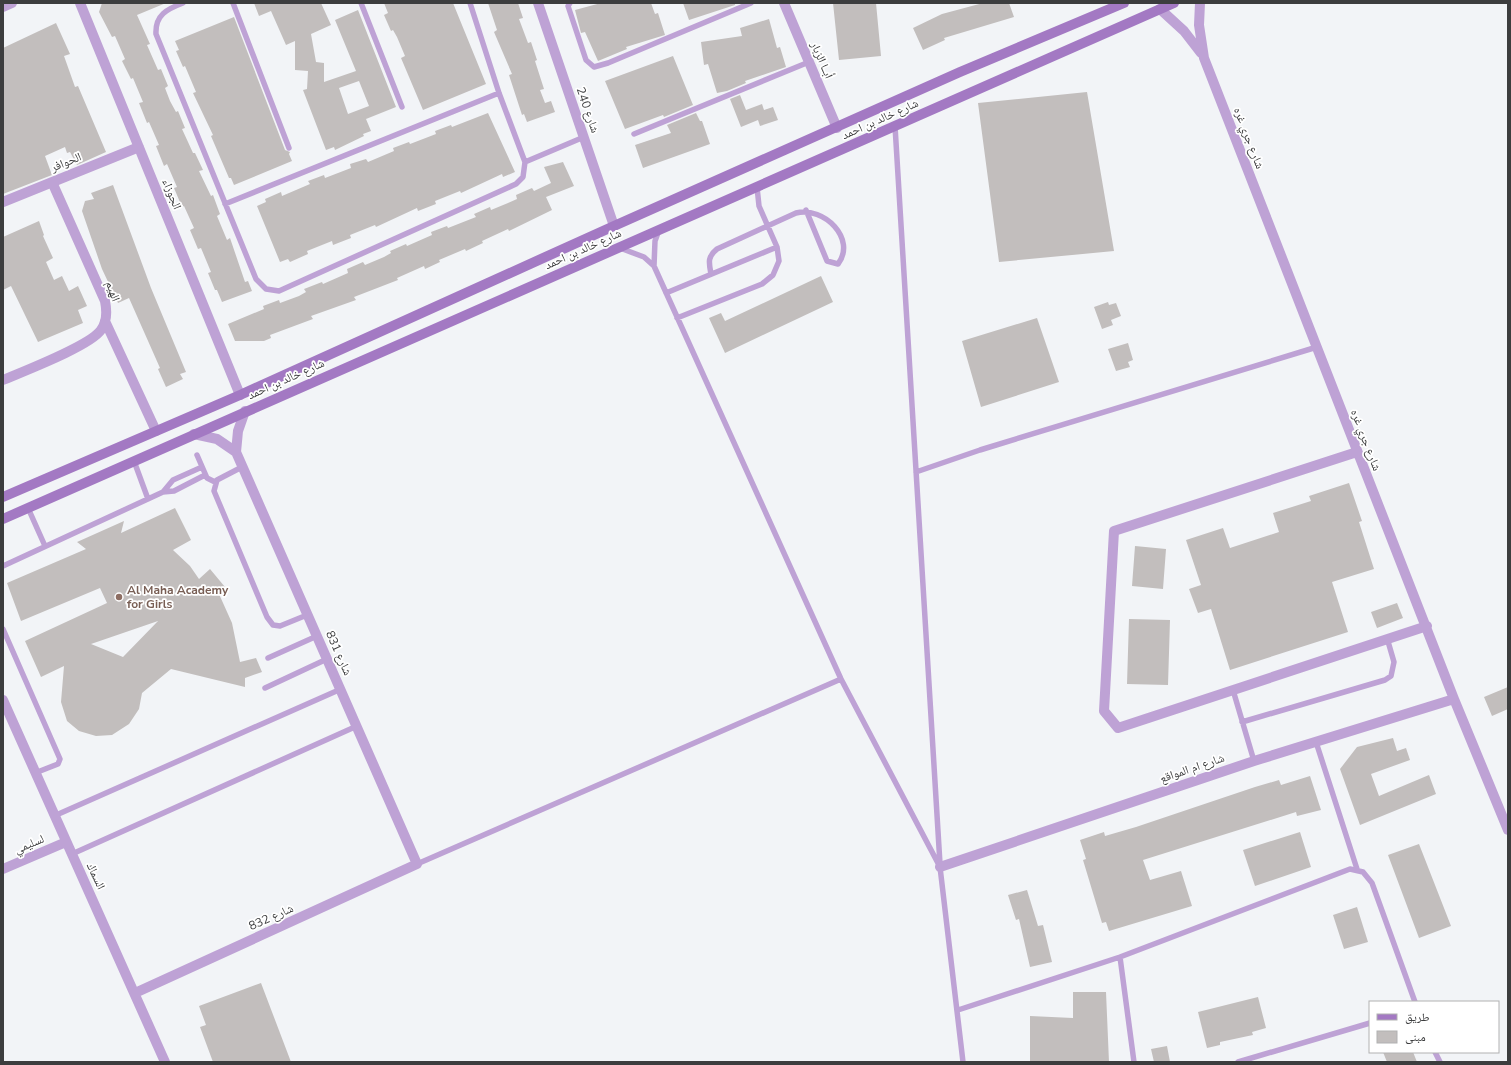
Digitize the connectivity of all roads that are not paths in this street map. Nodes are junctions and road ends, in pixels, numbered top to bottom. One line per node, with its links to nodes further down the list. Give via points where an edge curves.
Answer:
1 (12, 3): 14 (street)
2 (80, 3): 24 (street, الجوزاء)
3 (183, 3): 30 (lane, via 161,14 157,20 156,34)
4 (233, 3): 25 (lane)
5 (361, 3): 19 (lane)
6 (470, 3): 18 (lane)
7 (538, 3): 23 (street, شارع 240)
8 (570, 3): 9 (lane, via 568,6 586,60 594,68)
9 (751, 3)
10 (784, 3): 17 (street, أبــا الزبار)
11 (1124, 3): 21 (main road, شارع خالد بن احمد, via 960,72)
12 (1174, 3): 15 (main road, شارع خالد بن احمد)
13 (1200, 3): 16 (street, شارع جري غره, via 1199,25)
14 (3, 7)
15 (1160, 8): 16 (street, شارع جري غره, via 1184,31); 20 (main road, شارع خالد بن احمد)
16 (1204, 58): 42 (street, شارع جري غره)
17 (809, 62): 21 (street, أبــا الزبار); 22 (lane)
18 (499, 93): 26 (lane); 30 (lane)
19 (402, 107)
20 (895, 126): 28 (main road, شارع خالد بن احمد); 54 (lane)
21 (837, 128): 32 (main road, شارع خالد بن احمد)
22 (634, 134)
23 (584, 137): 26 (lane); 32 (street, شارع 240)
24 (139, 147): 27 (street, الحوافر); 44 (street, الجوزاء)
25 (290, 148)
26 (525, 162): 30 (lane, via 523,178 516,184 279,291 266,289 256,279)
27 (52, 182): 29 (street, الحوافر); 41 (street, الهيم, via 105,301)
28 (757, 186): 33 (lane, via 759,206); 34 (main road, شارع خالد بن احمد)
29 (3, 202)
30 (225, 204)
31 (806, 210): 31 (lane, via 827,262 838,264 843,257 843,243 838,230 830,221); 33 (lane)
32 (614, 226): 44 (main road, شارع خالد بن احمد)
33 (768, 226): 36 (lane); 38 (lane, via 712,253 709,259)
34 (659, 230): 35 (main road, شارع خالد بن احمد); 37 (lane, via 655,241)
35 (618, 247): 37 (lane, via 644,257); 45 (main road, شارع خالد بن احمد)
36 (777, 247): 38 (lane); 40 (lane, via 779,261 773,275 762,284)
37 (654, 266): 39 (lane)
38 (712, 274): 39 (lane)
39 (666, 293): 40 (lane)
40 (677, 318): 71 (lane)
41 (105, 320): 43 (street, الهيم, via 102,330 87,342); 46 (street)
42 (1317, 347): 49 (street, شارع جري غره); 54 (lane)
43 (3, 380)
44 (240, 395): 46 (main road, شارع خالد بن احمد)
45 (245, 411): 47 (main road, شارع خالد بن احمد); 48 (street, شارع 831, via 238,431)
46 (156, 432): 58 (main road, شارع خالد بن احمد)
47 (194, 434): 48 (street, via 217,439); 51 (main road, شارع خالد بن احمد)
48 (236, 452): 53 (street, شارع 831)
49 (1357, 452): 65 (street, شارع جري غره); 74 (street, via 1114,532 1104,712 1118,728)
50 (197, 455): 52 (lane)
51 (134, 460): 59 (lane); 60 (main road, شارع خالد بن احمد)
52 (202, 467): 55 (lane); 57 (lane, via 173,480)
53 (242, 467): 56 (lane); 64 (street, شارع 831)
54 (916, 472): 87 (lane)
55 (205, 475): 56 (lane); 57 (lane, via 174,491)
56 (215, 482): 64 (lane, via 214,491 269,622 280,626)
57 (163, 492): 59 (lane)
58 (3, 498)
59 (148, 499): 62 (lane)
60 (28, 508): 61 (main road, شارع خالد بن احمد); 62 (lane)
61 (3, 519)
62 (45, 546): 63 (lane)
63 (3, 566)
64 (307, 615): 67 (street, شارع 831)
65 (1427, 626): 68 (street); 75 (street, شارع جري غره)
66 (3, 630): 81 (lane, via 60,759 58,764)
67 (317, 636): 69 (lane); 70 (street, شارع 831)
68 (1387, 638): 74 (street); 77 (lane, via 1394,662 1391,676 1385,680)
69 (268, 658)
70 (328, 659): 72 (lane); 73 (street, شارع 831)
71 (841, 679): 86 (lane); 87 (lane)
72 (265, 688)
73 (341, 689): 78 (street, شارع 831); 82 (lane)
74 (1233, 690): 77 (lane)
75 (1454, 699): 79 (street, شارع ام المواقع); 83 (street, شارع جري غره)
76 (3, 700): 81 (street, السماك)
77 (1242, 722): 80 (lane)
78 (358, 726): 85 (lane); 86 (street, شارع 831)
79 (1316, 742): 80 (street, شارع ام المواقع); 89 (lane)
80 (1254, 761): 87 (street, شارع ام المواقع)
81 (35, 773): 82 (street, السماك)
82 (54, 816): 84 (street, السماك)
83 (1508, 830)
84 (66, 842): 85 (street, السماك); 88 (street, لسليمي)
85 (72, 854): 91 (street, السماك)
86 (417, 864): 91 (street, شارع 832)
87 (940, 867): 93 (lane)
88 (3, 869)
89 (1357, 869): 90 (lane, via 1343,871); 92 (lane, via 1372,883)
90 (1120, 957): 93 (lane); 97 (lane)
91 (135, 992): 95 (street, السماك)
92 (1415, 1001)
93 (958, 1010): 96 (lane)
94 (1369, 1023): 98 (lane)
95 (165, 1062)
96 (963, 1062)
97 (1134, 1062)
98 (1238, 1062)

